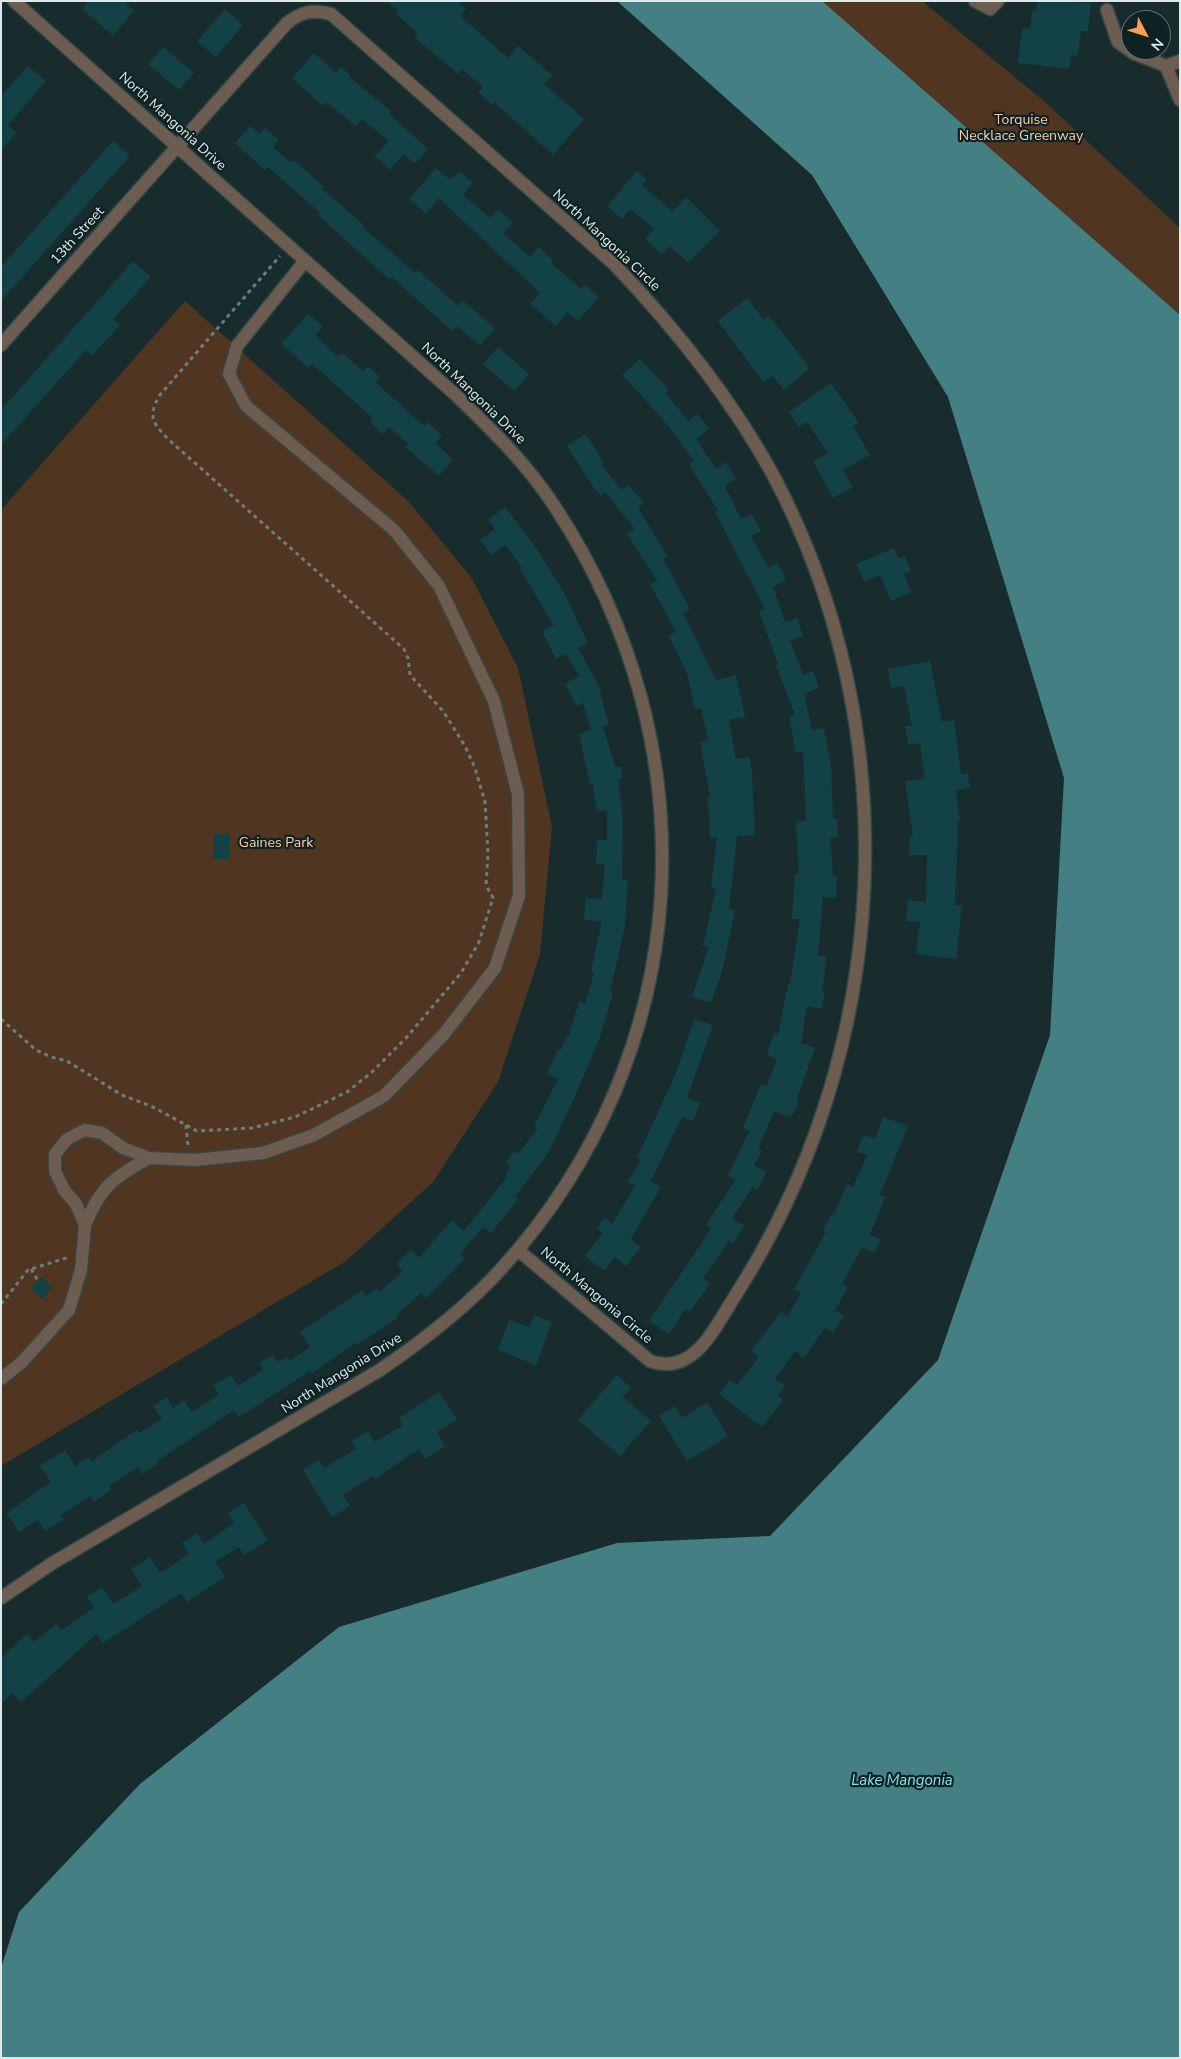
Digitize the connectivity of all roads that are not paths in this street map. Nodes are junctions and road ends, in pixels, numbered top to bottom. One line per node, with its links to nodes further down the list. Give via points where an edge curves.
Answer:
1 (14, 1): 8 (street, North Mangonia Drive)
2 (975, 1): 3 (street)
3 (994, 5)
4 (1107, 10): 6 (street, via 1118,42 1133,53)
5 (1180, 61): 6 (street)
6 (1166, 66): 7 (street)
7 (1180, 100)
8 (177, 147): 9 (street, North Mangonia Drive); 10 (street, 13th Street); 13 (street, North Mangonia Circle, via 287,23 308,11 331,14 614,264 688,346 722,391 772,474 814,568 832,621 846,675 863,784 866,882 862,937 841,1056 810,1152 788,1203 755,1265 718,1323 694,1355 673,1365 650,1361)
9 (305, 261): 11 (street, via 237,346 229,374 246,406 394,530 439,586 494,701 518,794 520,896 495,968 444,1034 384,1096 314,1135 263,1153 195,1160); 13 (street, North Mangonia Drive, via 492,430 553,504 607,598 640,688 651,735 662,819 663,867 660,915 646,998 626,1062 596,1133 573,1175)
10 (1, 345)
11 (149, 1158): 12 (street, via 108,1185 96,1200); 12 (street, via 123,1148 102,1133 85,1130 67,1139 55,1154 54,1171 76,1204)
12 (84, 1225): 14 (street, via 81,1270 69,1310 22,1362)
13 (518, 1250): 15 (street, North Mangonia Drive, via 457,1313 380,1370 51,1564)
14 (1, 1379)
15 (1, 1598)

